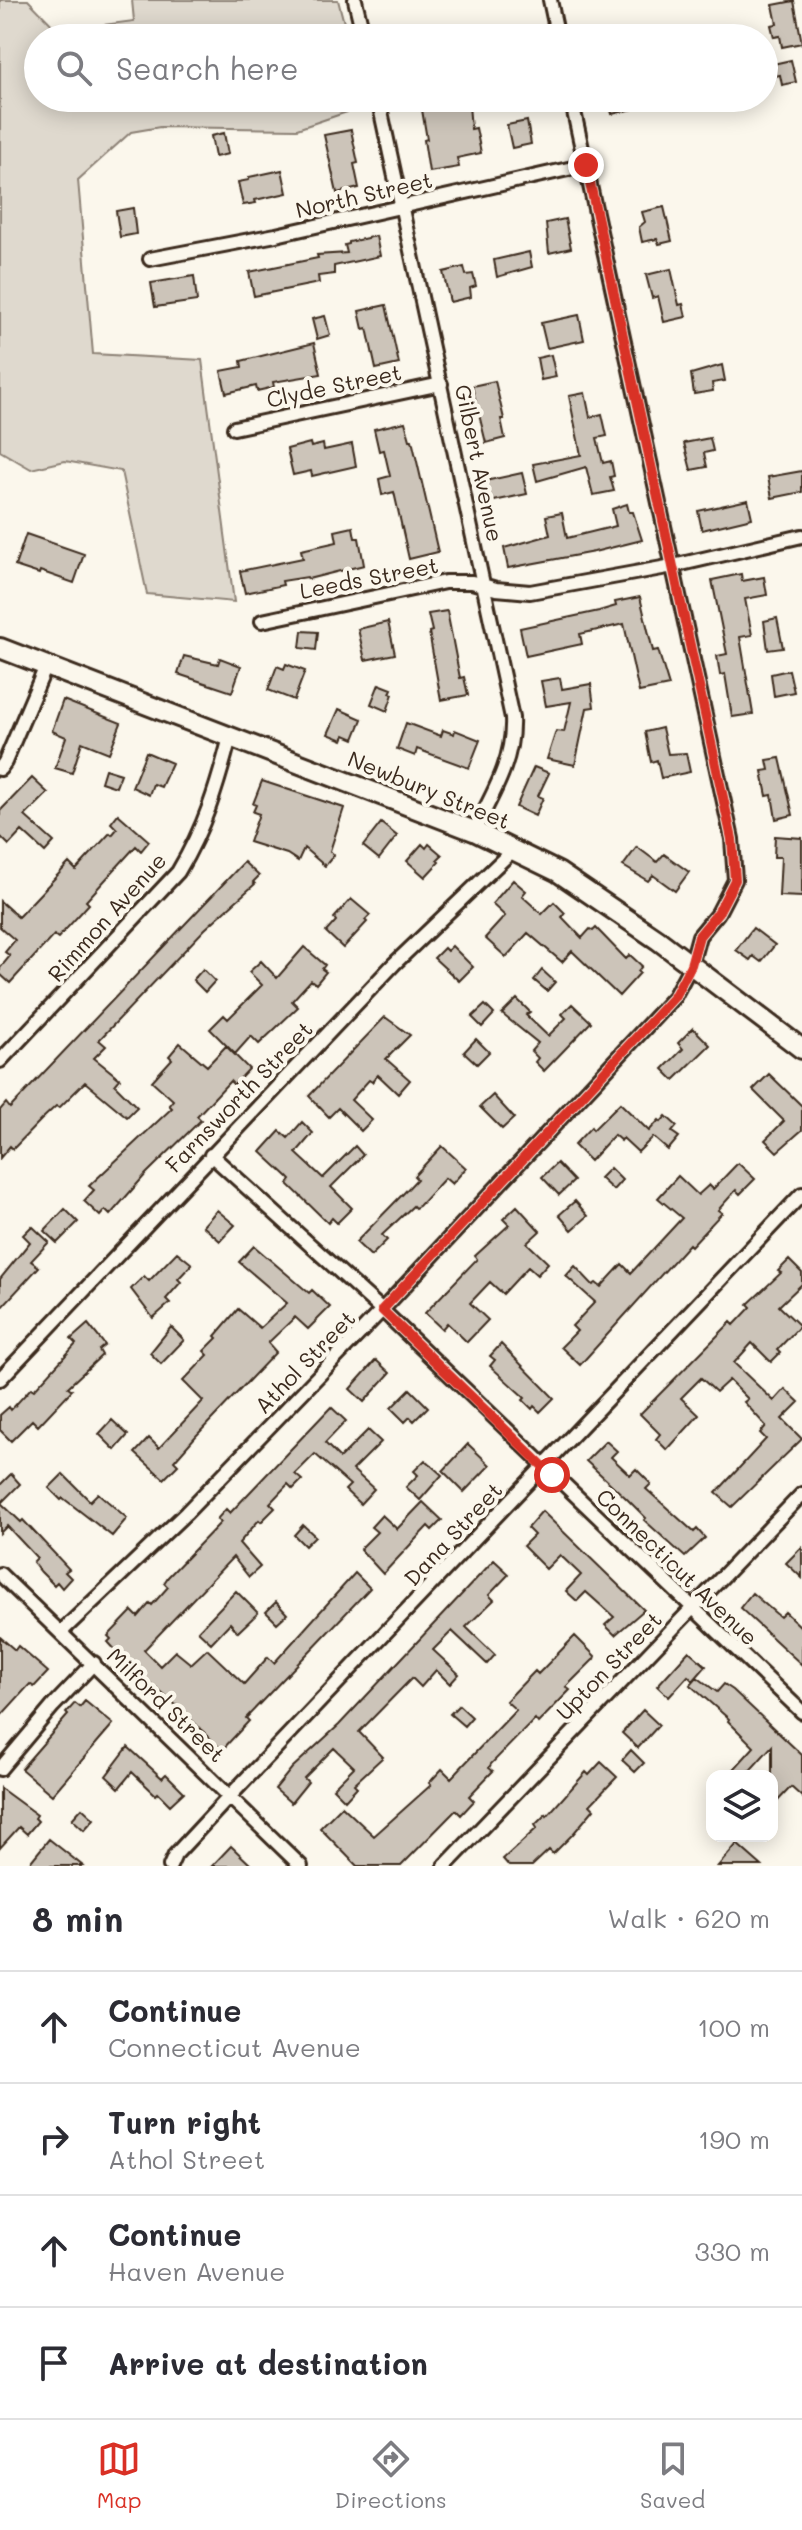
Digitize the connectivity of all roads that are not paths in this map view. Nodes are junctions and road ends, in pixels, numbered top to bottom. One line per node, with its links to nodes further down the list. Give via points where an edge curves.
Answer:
1 (355, 0): 3 (street)
2 (550, 0): 4 (street)
3 (361, 24)
4 (555, 24)
5 (381, 112): 8 (street, Gilbert Avenue)
6 (574, 112): 7 (street, Athol Street)
7 (586, 165): 8 (street, North Street); 13 (street, Athol Street)
8 (402, 206): 9 (street, North Street); 10 (street, Gilbert Avenue)
9 (150, 259)
10 (441, 384): 11 (street, Clyde Street); 14 (street, Gilbert Avenue)
11 (234, 428)
12 (802, 536): 13 (street, Leeds Street)
13 (673, 566): 14 (street, Leeds Street, via 530,592); 22 (street, Athol Street, via 732,839 735,880 699,936)
14 (485, 584): 15 (street, Leeds Street, via 445,582); 20 (street, Gilbert Avenue, via 513,737 506,767)
15 (262, 621)
16 (0, 648): 17 (street, Newbury Street)
17 (46, 666): 18 (street, Newbury Street); 19 (street)
18 (230, 737): 20 (street, Newbury Street); 24 (street, Rimmon Avenue, via 213,802 178,872)
19 (0, 769)
20 (474, 831): 21 (street, Newbury Street)
21 (513, 850): 22 (street, Newbury Street, via 558,872); 25 (street, Farnsworth Street, via 394,964)
22 (691, 965): 23 (street, Newbury Street); 27 (street, Athol Street, via 674,997)
23 (802, 1049)
24 (0, 1061)
25 (211, 1155): 27 (street, Connecticut Avenue); 28 (street, Farnsworth Street)
26 (802, 1194): 29 (street, Dana Street)
27 (382, 1310): 29 (street, Connecticut Avenue); 33 (street, Athol Street, via 186,1513)
28 (0, 1379)
29 (544, 1467): 32 (street, Connecticut Avenue); 37 (street, Dana Street)
30 (802, 1494): 32 (street, Upton Street)
31 (0, 1574): 33 (street, Milford Street)
32 (692, 1608): 35 (street, Connecticut Avenue); 40 (street, Upton Street)
33 (61, 1632): 34 (street, Milford Street)
34 (94, 1663): 36 (street); 37 (street, Milford Street)
35 (802, 1712)
36 (0, 1769)
37 (230, 1796): 38 (street, Dana Street); 39 (street, Milford Street)
38 (170, 1866)
39 (301, 1866)
40 (445, 1866)

